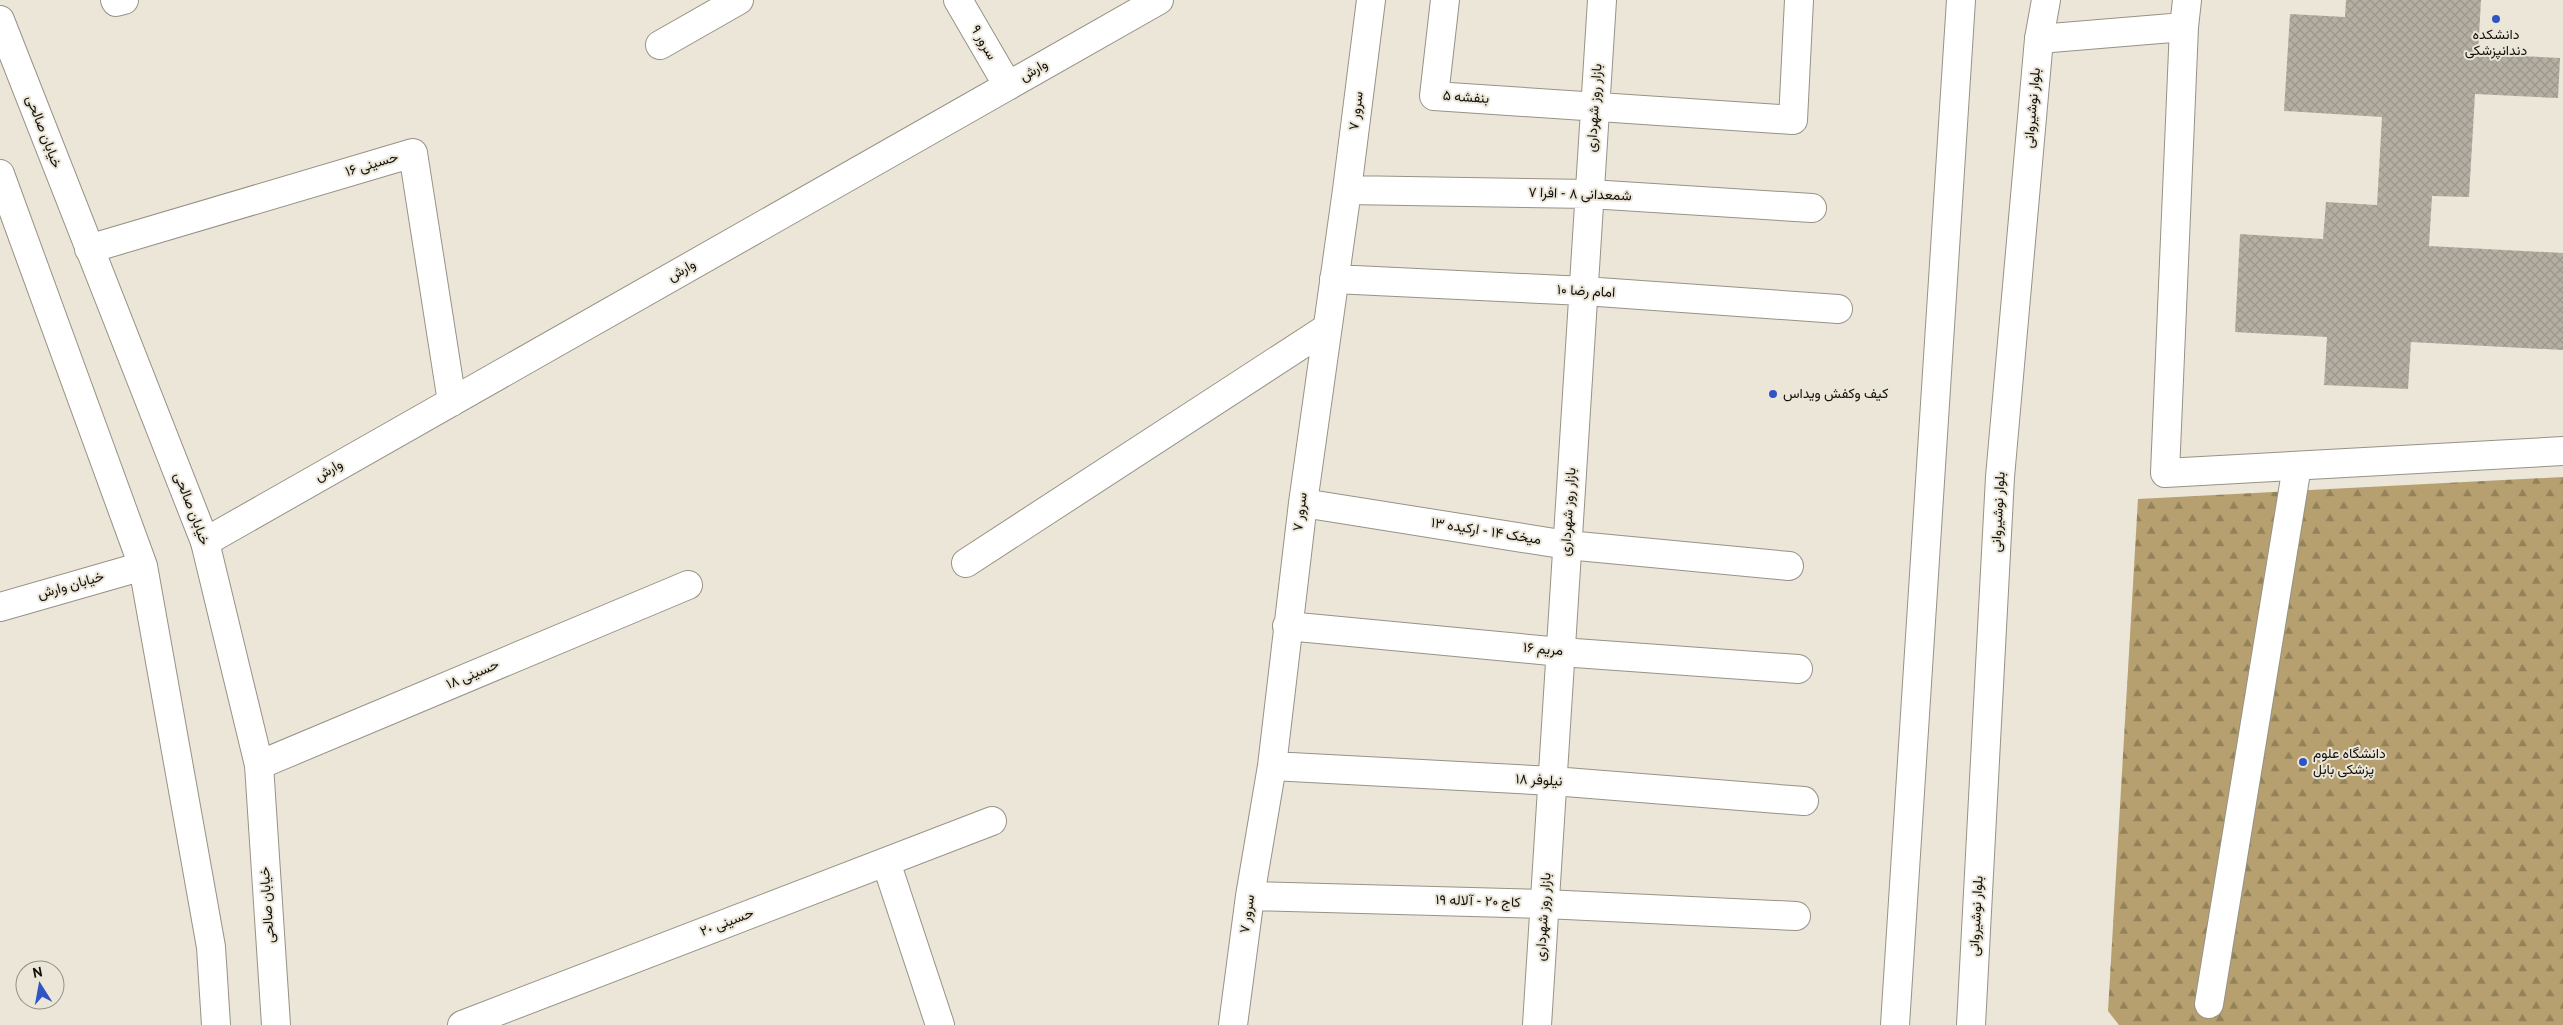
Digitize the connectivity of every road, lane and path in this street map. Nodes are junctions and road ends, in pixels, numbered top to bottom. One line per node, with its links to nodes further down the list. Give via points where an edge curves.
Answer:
1 (115, 0): 2 (street)
2 (124, 0)
3 (739, 0): 16 (street)
4 (958, 0): 17 (street, سرور ۹)
5 (1159, 0): 17 (street, وارش)
6 (1371, 0): 20 (street, سرور ۷)
7 (1445, 0): 18 (street, بنفشه ۵, via 1434,96)
8 (1602, 0): 18 (street, بازار روز شهرداری)
9 (1799, 0): 18 (street, via 1793,120)
10 (1961, 0): 58 (street)
11 (2046, 0): 15 (street, بلوار نوشیروانی)
12 (2187, 0): 14 (street)
13 (0, 20): 23 (street, خيابان صالحی)
14 (2184, 27): 15 (street); 30 (street, via 2164,473)
15 (2039, 39): 59 (street, بلوار نوشیروانی, via 2000,477)
16 (660, 45)
17 (1008, 86): 28 (street, وارش)
18 (1595, 107): 21 (street, بازار روز شهرداری)
19 (0, 174): 35 (street)
20 (1347, 190): 21 (street, شمعدانی ۸ - افرا ۷); 24 (street, سرور ۷)
21 (1590, 194): 22 (street, شمعدانی ۸ - افرا ۷); 25 (street, بازار روز شهرداری)
22 (1812, 208)
23 (89, 249): 28 (street, حسینی ۱۶, via 413,153); 32 (street, خيابان صالحی)
24 (1334, 279): 25 (street, امام رضا ۱۰); 27 (street, سرور ۷)
25 (1584, 291): 26 (street, امام رضا ۱۰); 33 (street, بازار روز شهرداری)
26 (1838, 309)
27 (1328, 328): 31 (street, سرور ۷); 34 (street)
28 (452, 402): 32 (street, وارش)
29 (2563, 451): 30 (street)
30 (2297, 466): 51 (street)
31 (1302, 503): 33 (street, میخک ۱۴ - ارکیده ۱۳); 39 (street, سرور ۷)
32 (204, 542): 42 (street, خيابان صالحی)
33 (1567, 545): 36 (street, میخک ۱۴ - ارکیده ۱۳); 40 (street, بازار روز شهرداری)
34 (966, 563)
35 (142, 566): 38 (street, خیابان وارش); 52 (street, via 211,948)
36 (1789, 566)
37 (688, 585): 42 (street, حسینی ۱۸)
38 (0, 607)
39 (1287, 626): 40 (street, مریم ۱۶); 43 (street, سرور ۷)
40 (1561, 652): 41 (street, مریم ۱۶); 44 (street, بازار روز شهرداری)
41 (1798, 669)
42 (259, 765): 53 (street, خيابان صالحی)
43 (1272, 766): 44 (street, نیلوفر ۱۸); 48 (street, سرور ۷)
44 (1553, 781): 45 (street, نیلوفر ۱۸); 49 (street, بازار روز شهرداری)
45 (1804, 801)
46 (992, 821): 47 (street, حسینی ٢٠)
47 (886, 862): 54 (street, حسینی ٢٠); 55 (street)
48 (1250, 896): 49 (street, کاج ۲۰ - آلاله ۱۹); 56 (street, سرور ۷)
49 (1545, 904): 50 (street, کاج ۲۰ - آلاله ۱۹); 57 (street, بازار روز شهرداری)
50 (1796, 916)
51 (2209, 1004)
52 (216, 1025)
53 (276, 1025)
54 (462, 1025)
55 (940, 1025)
56 (1233, 1025)
57 (1537, 1025)
58 (1895, 1025)
59 (1971, 1025)

